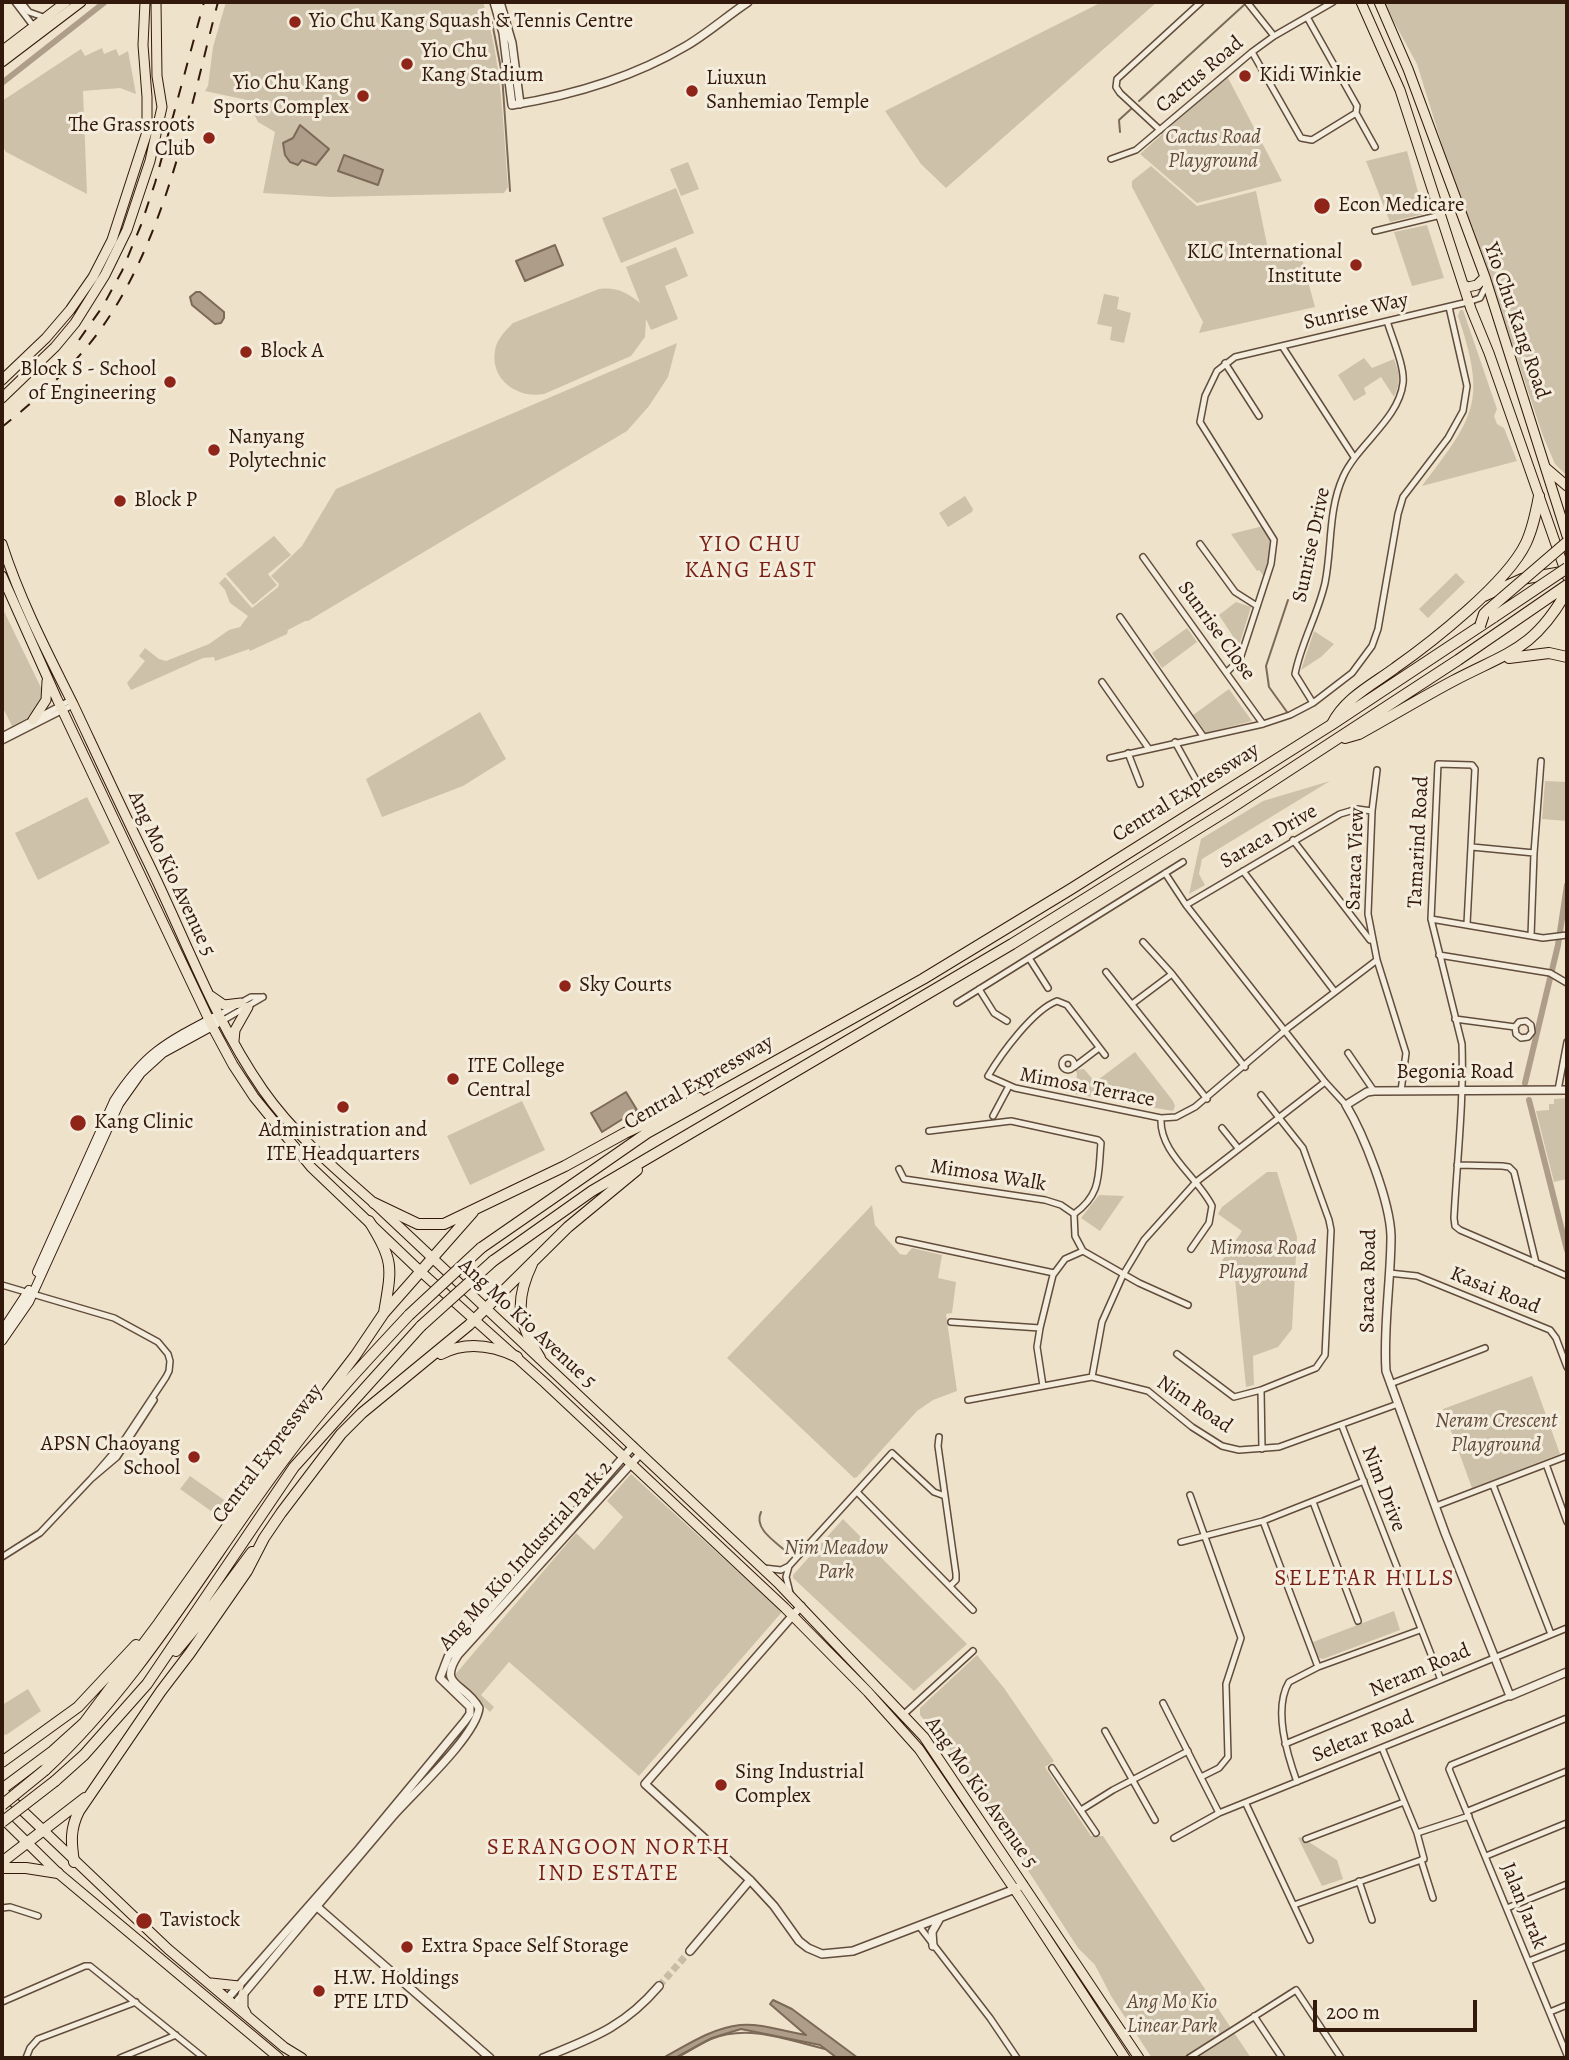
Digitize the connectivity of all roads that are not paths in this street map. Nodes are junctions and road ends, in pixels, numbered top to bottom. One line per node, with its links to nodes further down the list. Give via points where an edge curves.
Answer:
1 (15, 2): 17 (street)
2 (21, 2): 16 (street, via 29,12)
3 (66, 2): 16 (main road)
4 (81, 2): 21 (main road)
5 (145, 2): 38 (main road, via 147,132 112,240 70,310)
6 (156, 2): 39 (main road, via 162,107 127,230 75,323)
7 (494, 2): 22 (street)
8 (500, 2): 22 (street, via 512,43)
9 (748, 2): 22 (street, via 686,46 640,71 600,86)
10 (1201, 2): 24 (street, Cactus Road, via 1117,79 1120,93)
11 (1247, 2): 18 (street, Cactus Road)
12 (1333, 2): 15 (street, Cactus Road)
13 (1361, 2): 28 (main road, Yio Chu Kang Road, via 1400,90)
14 (1379, 2): 27 (main road, Yio Chu Kang Road)
15 (1307, 17): 18 (street, Cactus Road); 23 (street, via 1357,106)
16 (46, 18): 17 (main road)
17 (34, 27): 19 (main road)
18 (1274, 36): 20 (street, Cactus Road)
19 (2, 51)
20 (1252, 52): 23 (street, via 1301,138 1312,139); 24 (street, Cactus Road)
21 (2, 62)
22 (516, 105)
23 (1356, 113): 25 (street)
24 (1160, 130): 26 (street, via 1136,150)
25 (1375, 147)
26 (1111, 159)
27 (1439, 159): 28 (main road, via 1429,157); 31 (main road, Yio Chu Kang Road)
28 (1426, 168): 29 (main road, Yio Chu Kang Road)
29 (1441, 215): 30 (street); 32 (main road, Yio Chu Kang Road)
30 (1375, 231)
31 (1486, 281): 32 (main road); 33 (street, Sunrise Way, via 1480,298); 42 (main road, Yio Chu Kang Road)
32 (1464, 285): 33 (main road, Yio Chu Kang Road)
33 (1468, 302): 34 (street, Sunrise Way); 44 (main road, Yio Chu Kang Road)
34 (1450, 307): 35 (street, Sunrise Way); 62 (street, via 1467,386 1463,411 1403,497 1372,646 1352,673)
35 (1387, 321): 36 (street, Sunrise Way); 41 (street, Sunrise Drive, via 1403,384 1399,400)
36 (1282, 346): 37 (street, Sunrise Way); 41 (street)
37 (1225, 363): 40 (street); 53 (street, via 1205,396 1200,422 1274,540)
38 (2, 380)
39 (2, 398)
40 (1259, 416)
41 (1354, 457): 62 (street, Sunrise Drive, via 1340,484 1326,579 1295,674)
42 (1545, 466): 43 (main road); 45 (main road, Yio Chu Kang Road)
43 (1567, 486)
44 (1539, 496): 49 (main road, Yio Chu Kang Road); 52 (highway, via 1525,545)
45 (1567, 539): 55 (highway, bridge, via 1484,614)
46 (2, 544): 61 (main road, Ang Mo Kio Avenue 5)
47 (1200, 544): 53 (street, via 1235,592)
48 (1143, 557): 58 (street, Sunrise Close)
49 (1567, 572): 52 (highway, via 1522,579); 55 (highway, Central Expressway, bridge)
50 (2, 576): 59 (main road, Ang Mo Kio Avenue 5)
51 (1567, 588): 57 (highway, via 1541,629); 69 (highway, Central Expressway)
52 (1480, 598): 66 (highway, via 1345,704)
53 (1257, 606): 58 (street, via 1240,659)
54 (1121, 617): 68 (street)
55 (1480, 626): 66 (highway, Central Expressway)
56 (1567, 657): 57 (highway, via 1549,653)
57 (1498, 660): 69 (highway, via 1359,734)
58 (1227, 672): 65 (street, Sunrise Close)
59 (47, 676): 63 (main road, Ang Mo Kio Avenue 5); 64 (main road, via 46,700)
60 (1102, 682): 72 (street)
61 (72, 702): 63 (street); 83 (main road, Ang Mo Kio Avenue 5)
62 (1313, 703): 65 (street)
63 (61, 708): 64 (street); 70 (street); 85 (main road, Ang Mo Kio Avenue 5)
64 (33, 720): 67 (street)
65 (1263, 724): 68 (street)
66 (1331, 725): 127 (highway, Central Expressway, via 923,979)
67 (2, 736)
68 (1203, 736): 71 (street)
69 (1339, 739): 142 (highway, Central Expressway, via 1012,944)
70 (2, 741)
71 (1175, 742): 72 (street); 77 (street)
72 (1149, 748): 73 (street)
73 (1128, 754): 74 (street); 78 (street)
74 (1110, 758)
75 (1541, 761): 82 (street)
76 (1377, 770): 79 (street, Saraca View)
77 (1195, 778)
78 (1140, 784)
79 (1372, 811): 80 (street, Saraca Drive, via 1340,814); 90 (street, Saraca View)
80 (1293, 840): 86 (street, Saraca Drive); 92 (street)
81 (1472, 847): 82 (street); 93 (street, Tamarind Road, via 1475,766 1438,764); 94 (street, Tamarind Road)
82 (1534, 853): 95 (street)
83 (147, 860): 85 (main road, via 144,865); 108 (main road, Ang Mo Kio Avenue 5)
84 (1183, 862): 87 (street)
85 (137, 864): 115 (main road, Ang Mo Kio Avenue 5)
86 (1243, 871): 88 (street, Saraca Drive); 107 (street)
87 (1165, 873): 89 (street, Saraca Road); 100 (street)
88 (1198, 898): 89 (street, Saraca Drive); 91 (street)
89 (1186, 905): 91 (street, Saraca Road)
90 (1367, 914): 92 (street); 97 (street, Saraca View)
91 (1195, 916): 117 (street, Saraca Road)
92 (1353, 919): 97 (street)
93 (1431, 919): 94 (street, Tamarind Road); 99 (street)
94 (1466, 924): 95 (street, Tamarind Road)
95 (1531, 936): 96 (street, Tamarind Road)
96 (1563, 937)
97 (1372, 942): 101 (street, Saraca View)
98 (1143, 943): 103 (street)
99 (1439, 956): 104 (street, via 1552,974); 113 (street)
100 (1029, 958): 105 (street); 106 (street)
101 (1377, 960): 107 (street); 131 (street, Saraca View, via 1406,1053)
102 (1106, 972): 110 (street)
103 (1172, 974): 110 (street); 123 (street)
104 (1567, 983)
105 (1048, 988)
106 (979, 989): 109 (street); 114 (street, via 994,1013)
107 (1335, 992): 117 (street)
108 (210, 995): 111 (main road, via 224,1005); 112 (main road, Ang Mo Kio Avenue 5)
109 (957, 1003)
110 (1132, 1004): 134 (street)
111 (244, 1005): 112 (street); 119 (main road)
112 (220, 1018): 115 (main road); 119 (main road, Ang Mo Kio Avenue 5)
113 (1455, 1019): 116 (street); 132 (street, via 1462,1044)
114 (1007, 1021)
115 (211, 1023): 149 (main road, Ang Mo Kio Avenue 5, via 267,1114 312,1167); 162 (main road, via 157,1049 128,1080 93,1145)
116 (1515, 1027)
117 (1286, 1030): 123 (street, Mimosa Terrace); 125 (street, Saraca Road)
118 (1567, 1042): 128 (street)
119 (234, 1043): 146 (main road, Ang Mo Kio Avenue 5, via 263,1091 298,1133)
120 (1099, 1048): 122 (street); 124 (street); 126 (street, via 1067,1005 1053,1002 1004,1049 988,1076)
121 (1348, 1053): 130 (street)
122 (1105, 1055)
123 (1245, 1067): 134 (street, Mimosa Terrace)
124 (1074, 1068)
125 (1325, 1082): 135 (street, Saraca Road); 138 (street)
126 (1009, 1086): 136 (street, Mimosa Terrace); 137 (street, Mimosa Terrace)
127 (725, 1088): 147 (highway, via 678,1107); 238 (highway, Central Expressway, bridge, via 647,1133 481,1248 409,1315 338,1391 284,1459 99,1717)
128 (1558, 1090): 129 (street, Begonia Road); 132 (street, Begonia Road)
129 (1567, 1090)
130 (1374, 1091): 131 (street, Begonia Road); 135 (street, Begonia Road)
131 (1401, 1091): 132 (street, Begonia Road)
132 (1462, 1092): 143 (street)
133 (1262, 1095): 138 (street)
134 (1207, 1099): 137 (street, Mimosa Terrace, via 1180,1116)
135 (1346, 1105): 158 (street, Saraca Road, via 1365,1139 1387,1210)
136 (993, 1116)
137 (1161, 1118): 145 (street, via 1166,1143)
138 (1278, 1118): 141 (street); 180 (street, via 1307,1155 1331,1230 1325,1355 1316,1368)
139 (1222, 1128): 141 (street)
140 (929, 1131): 148 (street, via 1011,1121 1098,1140 1097,1182 1091,1200)
141 (1238, 1148): 145 (street)
142 (662, 1149): 154 (highway); 226 (highway, Central Expressway, bridge, via 592,1191 493,1261 421,1326 294,1468)
143 (1457, 1165): 155 (street, via 1455,1226); 155 (street, via 1502,1166 1514,1172)
144 (899, 1169): 148 (street, Mimosa Walk, via 904,1179 1045,1200)
145 (1196, 1182): 151 (street, via 1213,1211); 159 (street, via 1144,1240)
146 (374, 1203): 147 (highway, via 418,1224 437,1226); 153 (main road, Ang Mo Kio Avenue 5)
147 (473, 1212): 153 (highway)
148 (1074, 1214): 152 (street, via 1075,1236)
149 (369, 1221): 156 (main road, Ang Mo Kio Avenue 5); 165 (highway, via 390,1261)
150 (899, 1240): 157 (street)
151 (1191, 1249)
152 (1083, 1251): 157 (street, via 1065,1259); 159 (street)
153 (431, 1258): 156 (highway); 164 (main road, Ang Mo Kio Avenue 5)
154 (535, 1258): 164 (highway); 174 (highway, via 520,1305 523,1327)
155 (1536, 1263): 160 (street)
156 (420, 1271): 165 (highway); 166 (main road, Ang Mo Kio Avenue 5)
157 (1054, 1273): 168 (street)
158 (1389, 1273): 176 (street, Kasai Road, via 1417,1276 1550,1330); 178 (street, Saraca Road, via 1385,1349)
159 (1123, 1275): 163 (street); 177 (street, via 1102,1322)
160 (1567, 1276)
161 (2, 1285): 162 (street)
162 (30, 1293): 169 (main road); 170 (main road); 208 (street, via 114,1318 158,1342 168,1354 169,1371 117,1457 40,1533)
163 (1188, 1305)
164 (485, 1308): 166 (highway); 174 (main road, Ang Mo Kio Avenue 5)
165 (384, 1313): 217 (highway)
166 (474, 1319): 173 (main road, Ang Mo Kio Avenue 5); 175 (highway)
167 (951, 1322): 168 (street)
168 (1040, 1328): 179 (street, via 1037,1352)
169 (2, 1331)
170 (2, 1341)
171 (1485, 1348): 178 (street)
172 (1177, 1354): 180 (street, via 1233,1397)
173 (517, 1357): 175 (highway, via 470,1345); 186 (main road, Ang Mo Kio Avenue 5)
174 (540, 1358): 185 (main road, Ang Mo Kio Avenue 5)
175 (425, 1362): 206 (highway, via 341,1434)
176 (1567, 1367)
177 (1092, 1377): 179 (street, Nim Road); 187 (street, Nim Road, via 1148,1391 1222,1446)
178 (1390, 1384): 182 (street, Saraca Road)
179 (1043, 1386): 181 (street, Nim Road)
180 (1261, 1390): 187 (street)
181 (968, 1400)
182 (1398, 1404): 183 (street, Nim Road); 202 (street, Saraca Road)
183 (1342, 1426): 187 (street, Nim Road); 196 (street, Nim Drive)
184 (939, 1437): 200 (street)
185 (632, 1446): 188 (main road, Ang Mo Kio Avenue 5); 190 (street, Ang Mo Kio Industrial Park 2)
186 (613, 1448): 190 (main road, Ang Mo Kio Avenue 5); 194 (street)
187 (1262, 1449)
188 (640, 1454): 191 (main road, Ang Mo Kio Avenue 5); 193 (street, Ang Mo Kio Industrial Park 2)
189 (1567, 1456): 192 (street)
190 (622, 1457): 193 (main road, Ang Mo Kio Avenue 5); 194 (street, Ang Mo Kio Industrial Park 2)
191 (650, 1463): 195 (street); 210 (main road, Ang Mo Kio Avenue 5)
192 (1546, 1464): 197 (street); 204 (street)
193 (631, 1465): 195 (main road, Ang Mo Kio Avenue 5); 272 (street, Ang Mo Kio Industrial Park 2, via 458,1655 449,1669 450,1677 479,1708 475,1723)
194 (611, 1469): 272 (street, Ang Mo Kio Industrial Park 2, via 448,1657 440,1678 470,1707 470,1714)
195 (640, 1473): 215 (main road, Ang Mo Kio Avenue 5)
196 (1364, 1481): 201 (street); 219 (street, Nim Drive)
197 (1493, 1485): 202 (street); 220 (street)
198 (857, 1492): 200 (street, via 892,1453 934,1492); 209 (street); 211 (street)
199 (1190, 1495): 205 (street)
200 (945, 1496): 211 (street, via 956,1574)
201 (1313, 1502): 203 (street); 216 (street)
202 (1436, 1506): 222 (street, Saraca Road)
203 (1263, 1521): 205 (street); 223 (street)
204 (1567, 1522)
205 (1205, 1535): 207 (street); 241 (street, via 1241,1638 1226,1684 1228,1758 1219,1769)
206 (264, 1538): 226 (highway); 245 (highway, via 247,1571)
207 (1181, 1542)
208 (2, 1557)
209 (789, 1566): 210 (street); 212 (street)
210 (761, 1567): 212 (main road, Ang Mo Kio Avenue 5)
211 (950, 1586): 214 (street)
212 (790, 1595): 213 (main road, Ang Mo Kio Avenue 5)
213 (801, 1606): 215 (street); 229 (main road, Ang Mo Kio Avenue 5)
214 (973, 1609)
215 (793, 1616): 267 (street, via 645,1784); 270 (main road, Ang Mo Kio Avenue 5, via 919,1749)
216 (1358, 1620)
217 (159, 1623): 234 (highway, via 78,1707); 238 (highway, via 84,1723)
218 (1567, 1628): 220 (street, Neram Road)
219 (1420, 1630): 223 (street); 225 (street, Nim Drive)
220 (1551, 1634): 222 (street, Neram Road)
221 (973, 1651): 229 (street)
222 (1494, 1657): 225 (street, Neram Road); 227 (street, Saraca Road)
223 (1318, 1667): 232 (street, via 1294,1678 1285,1688)
224 (1567, 1672): 227 (street, Seletar Road)
225 (1441, 1681): 232 (street, Neram Road)
226 (147, 1684): 252 (highway, Central Expressway, bridge, via 84,1755)
227 (1510, 1696): 233 (street, Seletar Road)
228 (1163, 1703): 235 (street)
229 (903, 1715): 270 (main road, Ang Mo Kio Avenue 5, via 933,1750)
230 (1567, 1718): 251 (street, Jalan Jarak, via 1451,1765)
231 (1105, 1731): 242 (street)
232 (1285, 1744): 243 (street)
233 (1382, 1748): 243 (street, Seletar Road); 246 (street)
234 (19, 1751): 236 (highway); 237 (highway)
235 (1188, 1751): 241 (street); 242 (street)
236 (2, 1752)
237 (2, 1762)
238 (42, 1766): 244 (highway); 248 (highway, Central Expressway, bridge)
239 (1052, 1768): 249 (street)
240 (1567, 1771): 251 (street)
241 (1201, 1777): 250 (street)
242 (1133, 1779): 249 (street); 253 (street)
243 (1297, 1782): 247 (street, Seletar Road)
244 (2, 1789): 255 (main road)
245 (92, 1793): 255 (highway); 264 (highway, via 72,1826)
246 (1404, 1802): 257 (street); 259 (street)
247 (1246, 1804): 250 (street, Seletar Road); 273 (street)
248 (2, 1805)
249 (1081, 1810): 256 (street)
250 (1219, 1813): 258 (street, Seletar Road)
251 (1469, 1813): 257 (street); 261 (street, Jalan Jarak)
252 (2, 1820): 260 (main road)
253 (1155, 1820)
254 (1567, 1823): 261 (street)
255 (43, 1830): 260 (highway); 264 (main road)
256 (1096, 1833)
257 (1417, 1833): 262 (street, via 1424,1856)
258 (1174, 1838)
259 (1306, 1839)
260 (27, 1843): 263 (highway); 266 (main road)
261 (1486, 1856): 275 (street, Jalan Jarak)
262 (1421, 1860): 268 (street); 271 (street)
263 (2, 1862)
264 (74, 1862): 285 (main road)
265 (2, 1868): 266 (highway)
266 (58, 1873): 303 (main road)
267 (750, 1880): 279 (street, via 799,1941 822,1954 853,1951); 283 (street)
268 (1359, 1881): 273 (street); 278 (street)
269 (1567, 1884): 275 (street)
270 (1019, 1887): 277 (street); 296 (main road, Ang Mo Kio Avenue 5); 298 (main road, Ang Mo Kio Avenue 5)
271 (1433, 1898)
272 (314, 1905): 287 (street, Ang Mo Kio Industrial Park 2); 305 (street)
273 (1294, 1905): 280 (street)
274 (2, 1908): 276 (street)
275 (1507, 1908): 284 (street, Jalan Jarak)
276 (38, 1916)
277 (940, 1918): 279 (street); 281 (street, via 932,1932)
278 (1372, 1920)
279 (919, 1926): 281 (street)
280 (1310, 1940)
281 (933, 1946): 307 (street)
282 (1567, 1946): 284 (street)
283 (690, 1951)
284 (1529, 1961): 292 (street, Jalan Jarak)
285 (210, 1983): 287 (main road); 290 (main road)
286 (659, 1986): 306 (street, via 616,2026)
287 (241, 1990): 290 (street, Ang Mo Kio Industrial Park 2); 293 (main road)
288 (2, 2002): 289 (street, via 85,1966)
289 (136, 2002): 295 (street); 300 (street, via 38,2039)
290 (231, 2002): 293 (main road)
291 (1567, 2005): 292 (street)
292 (1549, 2012): 299 (street, Jalan Jarak)
293 (247, 2015): 297 (main road)
294 (1254, 2016): 309 (street); 310 (street); 311 (street, via 1296,1990)
295 (176, 2035): 301 (street); 302 (street)
296 (1125, 2038): 298 (main road); 308 (main road, Ang Mo Kio Avenue 5)
297 (292, 2052): 303 (main road); 304 (main road)
298 (1122, 2054)
299 (1567, 2055)
300 (26, 2058)
301 (120, 2058)
302 (204, 2058)
303 (281, 2058)
304 (302, 2058)
305 (490, 2058)
306 (543, 2058)
307 (1017, 2058)
308 (1139, 2058)
309 (1189, 2058)
310 (1282, 2058)
311 (1341, 2058)

